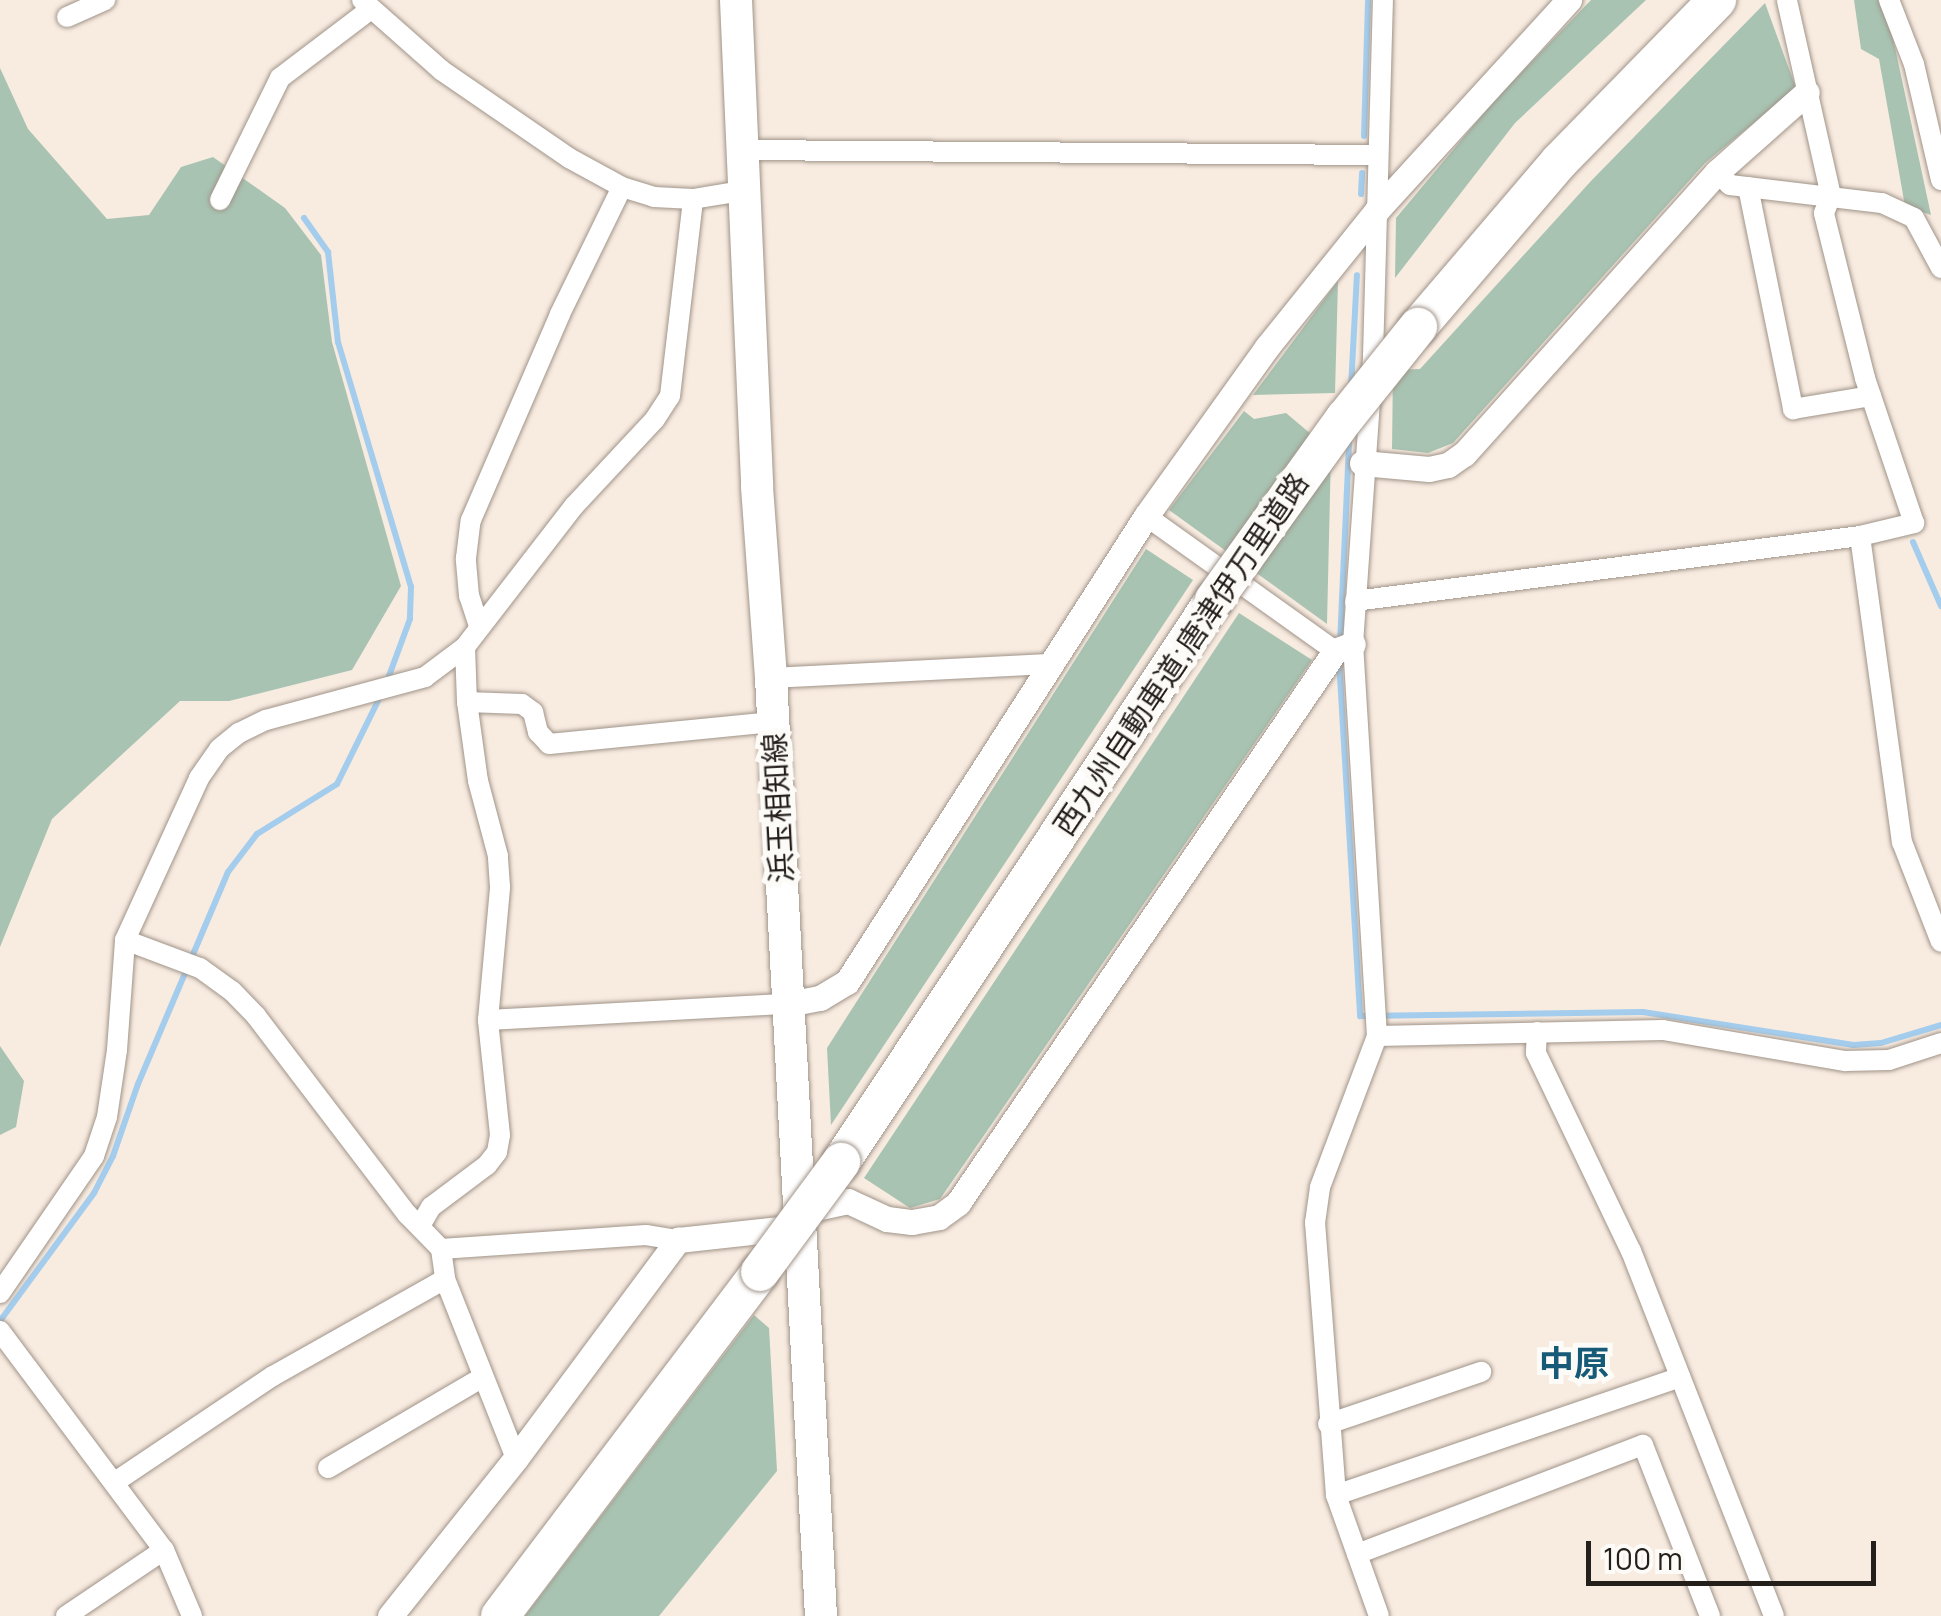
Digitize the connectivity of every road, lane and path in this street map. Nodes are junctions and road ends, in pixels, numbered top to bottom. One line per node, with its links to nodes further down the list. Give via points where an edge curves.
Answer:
1 (105, 0): 9 (street)
2 (736, 0): 11 (main road, 浜玉相知線)
3 (1383, 0): 12 (street)
4 (1569, 0): 21 (street)
5 (1717, 0): 49 (highway, 西九州自動車道;唐津伊万里道路, bridge, via 1560,160 1345,418 1214,600 841,1162)
6 (1788, 0): 10 (street)
7 (1890, 0): 14 (street, via 1914,64)
8 (366, 4): 15 (street, via 441,70); 20 (street, via 280,78)
9 (67, 17)
10 (1807, 92): 13 (street); 18 (street)
11 (740, 150): 12 (street); 17 (main road, 浜玉相知線)
12 (1376, 155): 21 (street)
13 (1717, 172): 16 (street, via 1730,186); 24 (street, via 1464,454 1429,469)
14 (1941, 180)
15 (622, 187): 19 (street); 28 (street, via 470,520 469,596)
16 (1748, 187): 18 (street); 23 (street, via 1794,409)
17 (742, 190): 19 (street); 32 (main road, 浜玉相知線)
18 (1831, 196): 22 (street, via 1882,203 1914,218); 23 (street, via 1824,213)
19 (693, 199): 28 (street, via 670,396)
20 (220, 200)
21 (1377, 210): 24 (street); 25 (street, via 1267,347)
22 (1941, 268)
23 (1871, 396): 26 (street, via 1914,524)
24 (1362, 463): 27 (street)
25 (1146, 516): 30 (street); 31 (street)
26 (1860, 536): 27 (street); 36 (street, via 1902,842)
27 (1355, 601): 30 (street)
28 (479, 626): 29 (street)
29 (465, 647): 33 (street); 35 (street, via 425,677 266,720 219,749 199,778)
30 (1344, 647): 40 (street); 42 (street, via 958,1203 940,1217 912,1222 848,1201)
31 (1049, 664): 32 (street); 37 (street, via 847,982 820,998)
32 (771, 678): 34 (main road, 浜玉相知線)
33 (467, 702): 34 (street, via 522,704 548,744); 38 (street, via 500,886)
34 (773, 722): 37 (main road, 浜玉相知線)
35 (125, 940): 43 (street, via 190,964 256,1016); 47 (street, via 117,1050 94,1156)
36 (1941, 942)
37 (788, 1004): 38 (street); 42 (main road, 浜玉相知線)
38 (488, 1020): 43 (street, via 498,1152 430,1207)
39 (1536, 1032): 40 (street); 41 (street, via 1662,1030 1845,1061 1889,1060); 52 (street, via 1536,1053 1631,1251)
40 (1377, 1033): 53 (street, via 1320,1187 1315,1223)
41 (1941, 1044)
42 (801, 1219): 44 (street); 65 (main road, 浜玉相知線)
43 (420, 1226): 45 (street)
44 (678, 1240): 45 (street, via 646,1236); 54 (street)
45 (441, 1250): 46 (street)
46 (445, 1279): 51 (street); 56 (street, via 272,1376)
47 (0, 1294)
48 (1, 1333): 56 (street)
49 (700, 1352): 63 (highway, 西九州自動車道;唐津伊万里道路); 64 (highway, 西九州自動車道;唐津伊万里道路)
50 (1481, 1372): 53 (street)
51 (483, 1377): 54 (street); 55 (street)
52 (1680, 1377): 57 (street); 68 (street)
53 (1328, 1424): 57 (street)
54 (516, 1458): 62 (street)
55 (328, 1468)
56 (115, 1482): 58 (street)
57 (1336, 1494): 59 (street)
58 (164, 1550): 60 (street); 61 (street)
59 (1357, 1554): 66 (street); 67 (street, via 1643,1444)
60 (66, 1616)
61 (192, 1616)
62 (390, 1616)
63 (475, 1616)
64 (500, 1616)
65 (820, 1616)
66 (1379, 1616)
67 (1710, 1616)
68 (1774, 1616)

